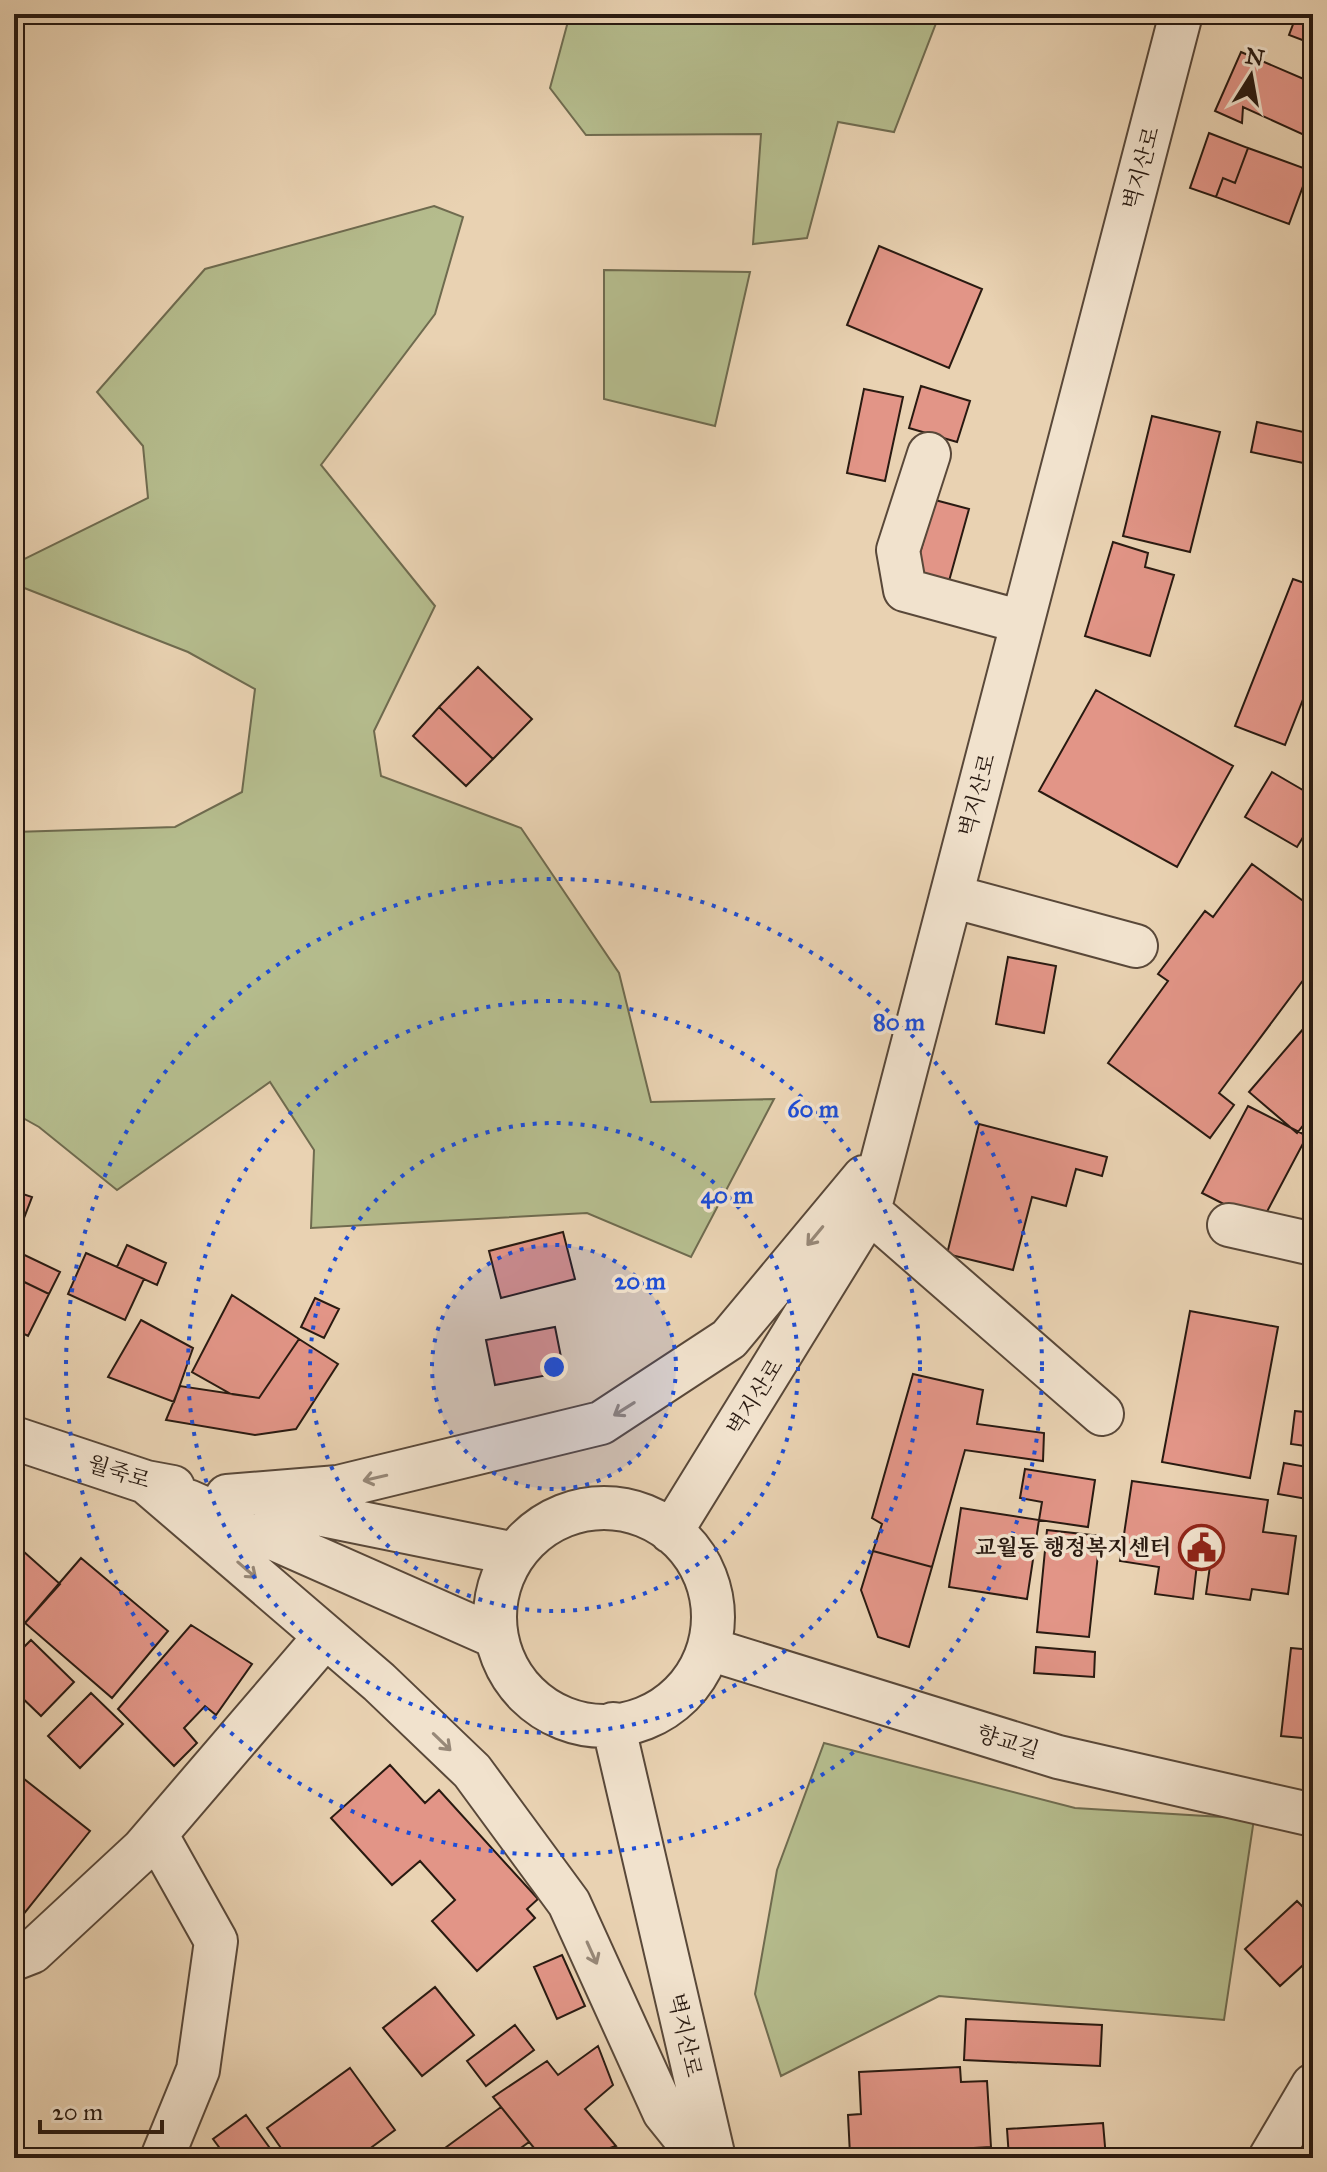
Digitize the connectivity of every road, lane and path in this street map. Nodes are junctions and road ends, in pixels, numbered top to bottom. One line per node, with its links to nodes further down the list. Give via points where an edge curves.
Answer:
1 (1181, 14): 3 (street, 벽지산로)
2 (929, 454): 3 (street, via 898,550 905,590)
3 (1022, 622): 4 (street, 벽지산로)
4 (951, 896): 5 (street); 6 (street, 벽지산로)
5 (1136, 946)
6 (883, 1155): 7 (street, 벽지산로); 13 (street, one-way to 13, via 729,1339 601,1423 338,1487)
7 (869, 1211): 10 (street); 14 (street, 벽지산로)
8 (1229, 1225): 9 (street)
9 (1313, 1244)
10 (1102, 1414)
11 (14, 1438): 12 (street, 월죽로)
12 (146, 1482): 13 (street, 월죽로); 16 (street); 17 (street, one-way to 17)
13 (227, 1496): 15 (street)
14 (671, 1532): 15 (street, via 631,1511 594,1508 559,1517 528,1537); 18 (street, via 690,1548 707,1579 713,1614)
15 (515, 1554): 16 (street, via 495,1601)
16 (496, 1637): 19 (street, via 509,1672 532,1700 563,1718)
17 (324, 1638): 21 (street); 25 (street, one-way to 25, via 379,1682 472,1771 569,1903 664,2112)
18 (709, 1649): 19 (street, via 692,1681 667,1706 636,1721); 20 (street, 향교길, via 1058,1757)
19 (613, 1724): 26 (street, 벽지산로)
20 (1313, 1815)
21 (156, 1834): 22 (street, via 32,1952); 24 (street, via 216,1941 198,2070)
22 (14, 1959)
23 (1313, 2085): 27 (street)
24 (162, 2158)
25 (701, 2158)
26 (714, 2158)
27 (1270, 2158)

